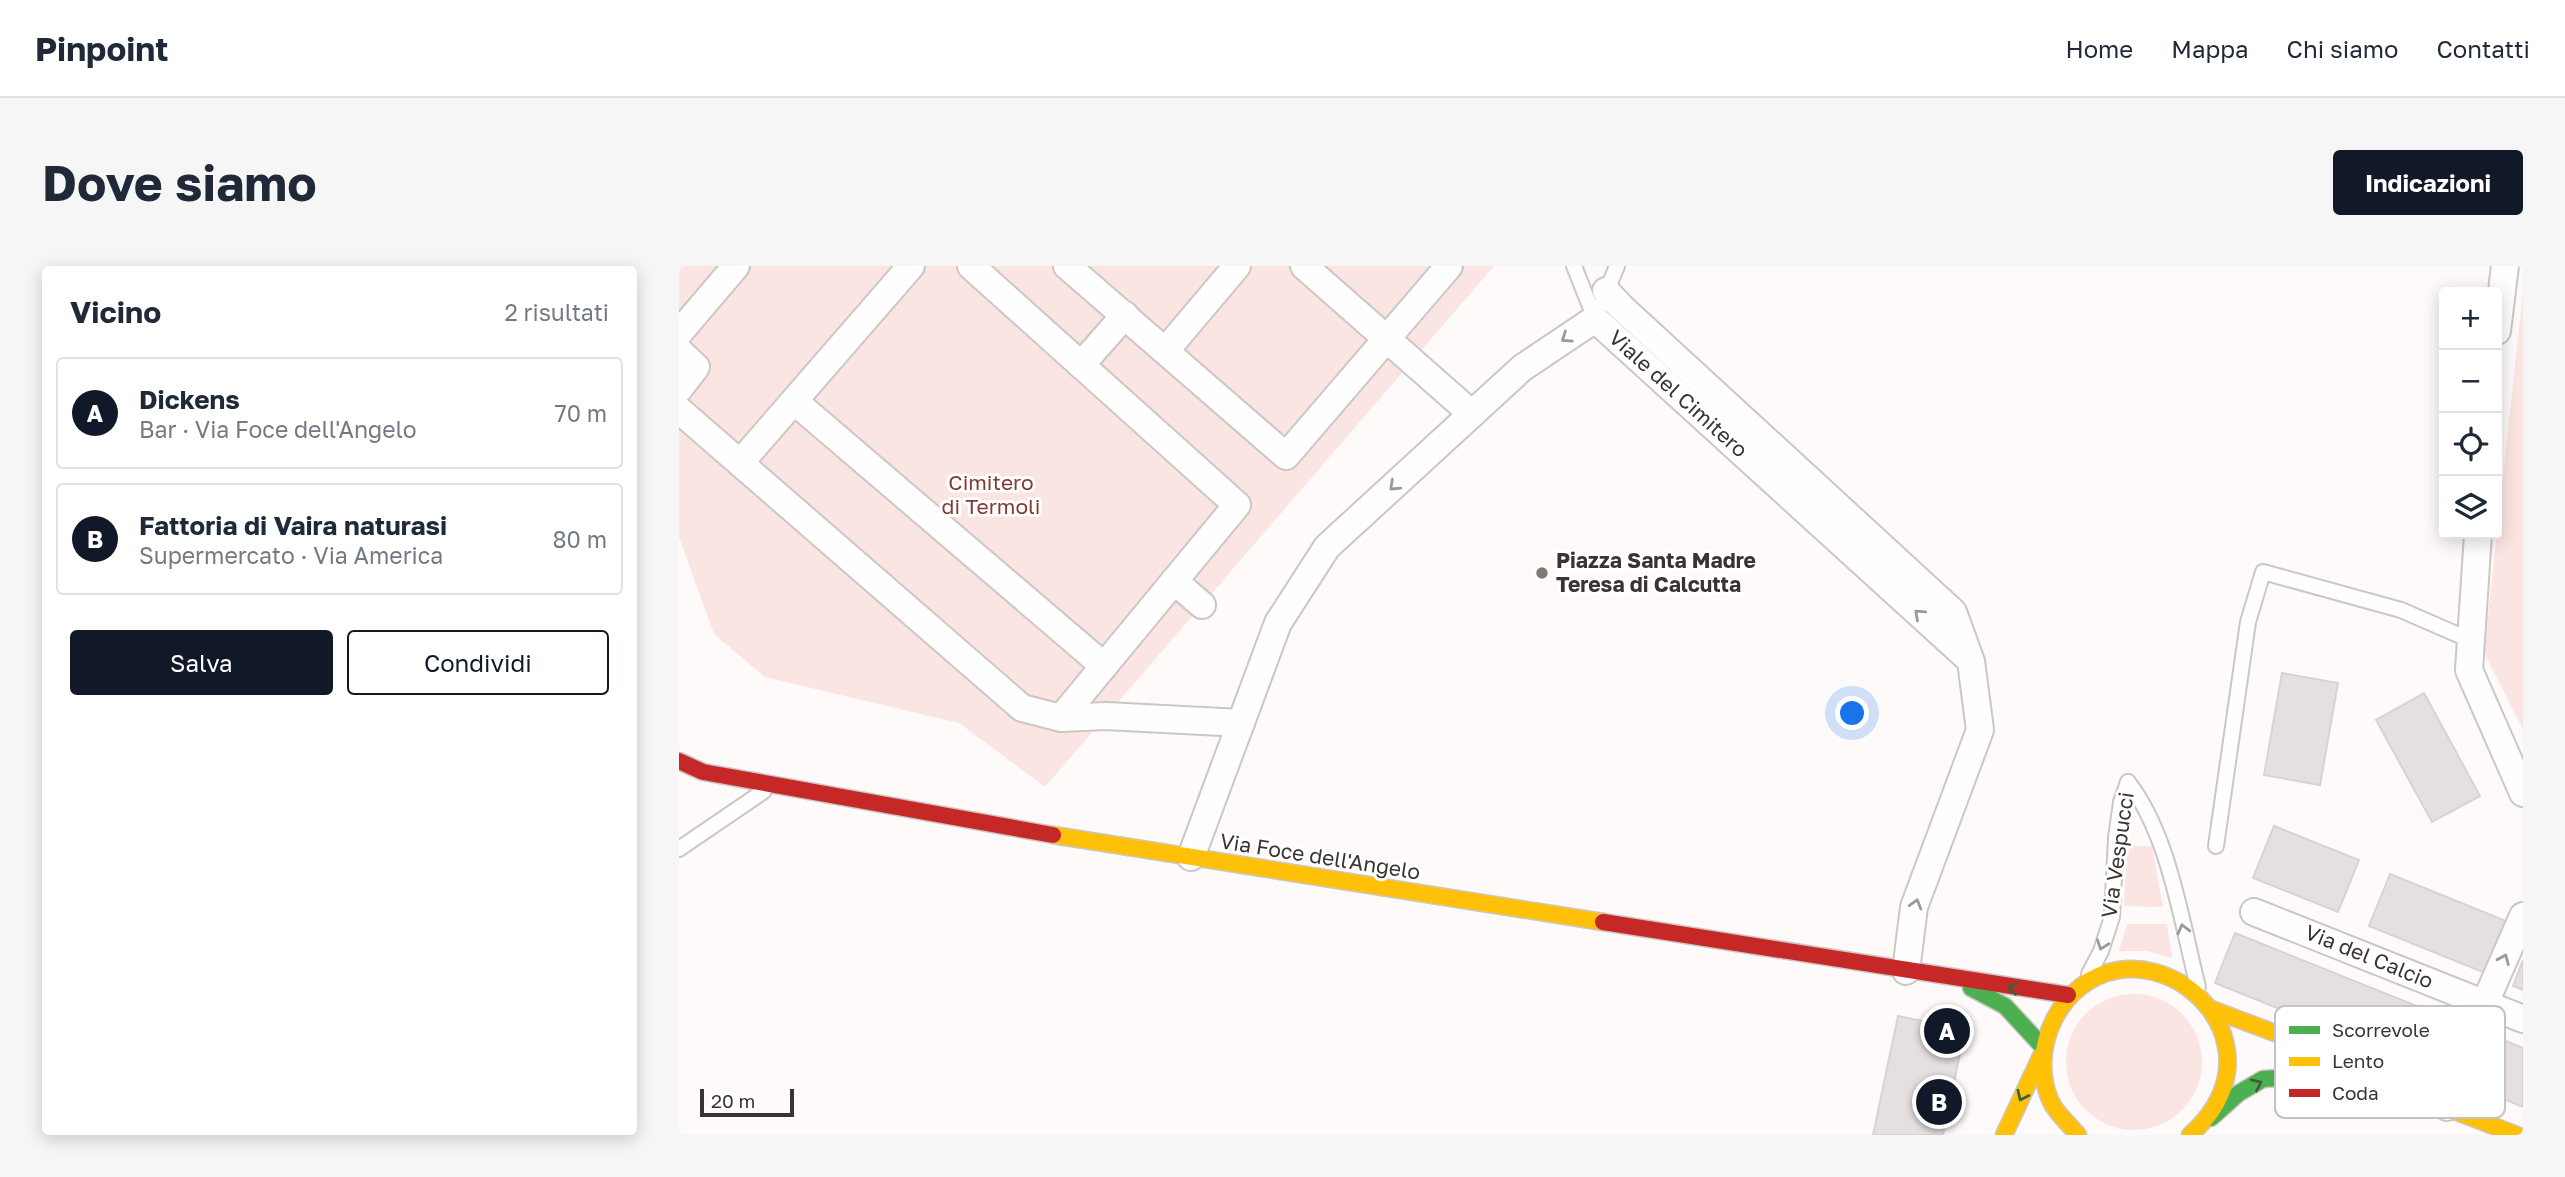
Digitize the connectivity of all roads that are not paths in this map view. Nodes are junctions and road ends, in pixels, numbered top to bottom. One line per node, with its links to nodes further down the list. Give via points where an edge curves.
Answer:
1 (736, 266): 15 (street)
2 (911, 266): 21 (street)
3 (971, 266): 19 (street)
4 (1067, 266): 13 (street)
5 (1237, 266): 17 (street)
6 (1304, 266): 16 (street)
7 (1449, 266): 16 (street)
8 (1574, 266): 14 (lane)
9 (1617, 266): 12 (lane)
10 (2505, 266): 11 (street)
11 (2502, 290)
12 (1606, 291): 14 (lane); 29 (street, via 1953,612)
13 (1125, 315): 17 (street); 19 (street)
14 (1595, 319): 23 (street, Viale del Cimitero, one-way to 23, via 1522,368); 29 (street, Viale del Cimitero, one-way to 14)
15 (679, 332)
16 (1387, 338): 17 (street, via 1286,456); 23 (street)
17 (1166, 350)
18 (679, 351): 20 (street, via 696,367)
19 (1081, 365): 26 (street, via 1237,505)
20 (679, 388)
21 (794, 401): 24 (street); 30 (street)
22 (679, 410): 24 (street)
23 (1472, 414): 32 (street, Viale del Cimitero, one-way to 32, via 1327,547 1278,623)
24 (740, 463): 31 (street, via 1021,708)
25 (2477, 539): 28 (street)
26 (1174, 581): 27 (street); 30 (street)
27 (1202, 606)
28 (2470, 640): 35 (street, via 2469,670); 36 (lane, via 2401,610 2263,572 2248,622)
29 (1971, 661): 41 (street, one-way to 29, via 1914,906 1980,730)
30 (1104, 666): 31 (street)
31 (1061, 718): 32 (street)
32 (1241, 723): 38 (street, Viale del Cimitero)
33 (679, 761): 34 (main road, Via Foce dell'Angelo, via 703,772)
34 (772, 785): 37 (lane); 38 (main road, Via Foce dell'Angelo)
35 (2523, 793)
36 (2216, 846)
37 (679, 849)
38 (1191, 857): 41 (main road, Via Foce dell'Angelo)
39 (2254, 912): 46 (street, Via del Calcio)
40 (2523, 916): 46 (street, one-way to 40)
41 (1906, 971): 42 (main road, Via Foce dell'Angelo)
42 (1957, 981): 44 (main road, Via Foce dell'Angelo, one-way to 42); 53 (main road, Via Foce dell'Angelo, via 2005,1006)
43 (2085, 982): 44 (main road); 45 (main road, via 2117,970 2146,969 2179,980); 45 (lane, Via Vespucci, one-way to 43, via 2162,849 2141,799 2128,782 2116,838 2112,917)
44 (2069, 995): 53 (main road, via 2052,1017)
45 (2200, 996): 49 (main road)
46 (2485, 1003): 47 (street); 48 (street, Via del Calcio)
47 (2484, 1006)
48 (2493, 1006)
49 (2211, 1009): 52 (main road); 56 (main road, via 2226,1043 2227,1076)
50 (2505, 1011): 51 (street, Via del Calcio)
51 (2523, 1018)
52 (2275, 1032)
53 (2042, 1051): 57 (main road, one-way to 57); 58 (main road, via 2048,1097)
54 (2275, 1078): 56 (main road, one-way to 54, via 2239,1093 2263,1079)
55 (2474, 1118): 60 (main road)
56 (2202, 1130): 59 (main road)
57 (2004, 1135)
58 (2078, 1135)
59 (2190, 1135)
60 (2517, 1135)

